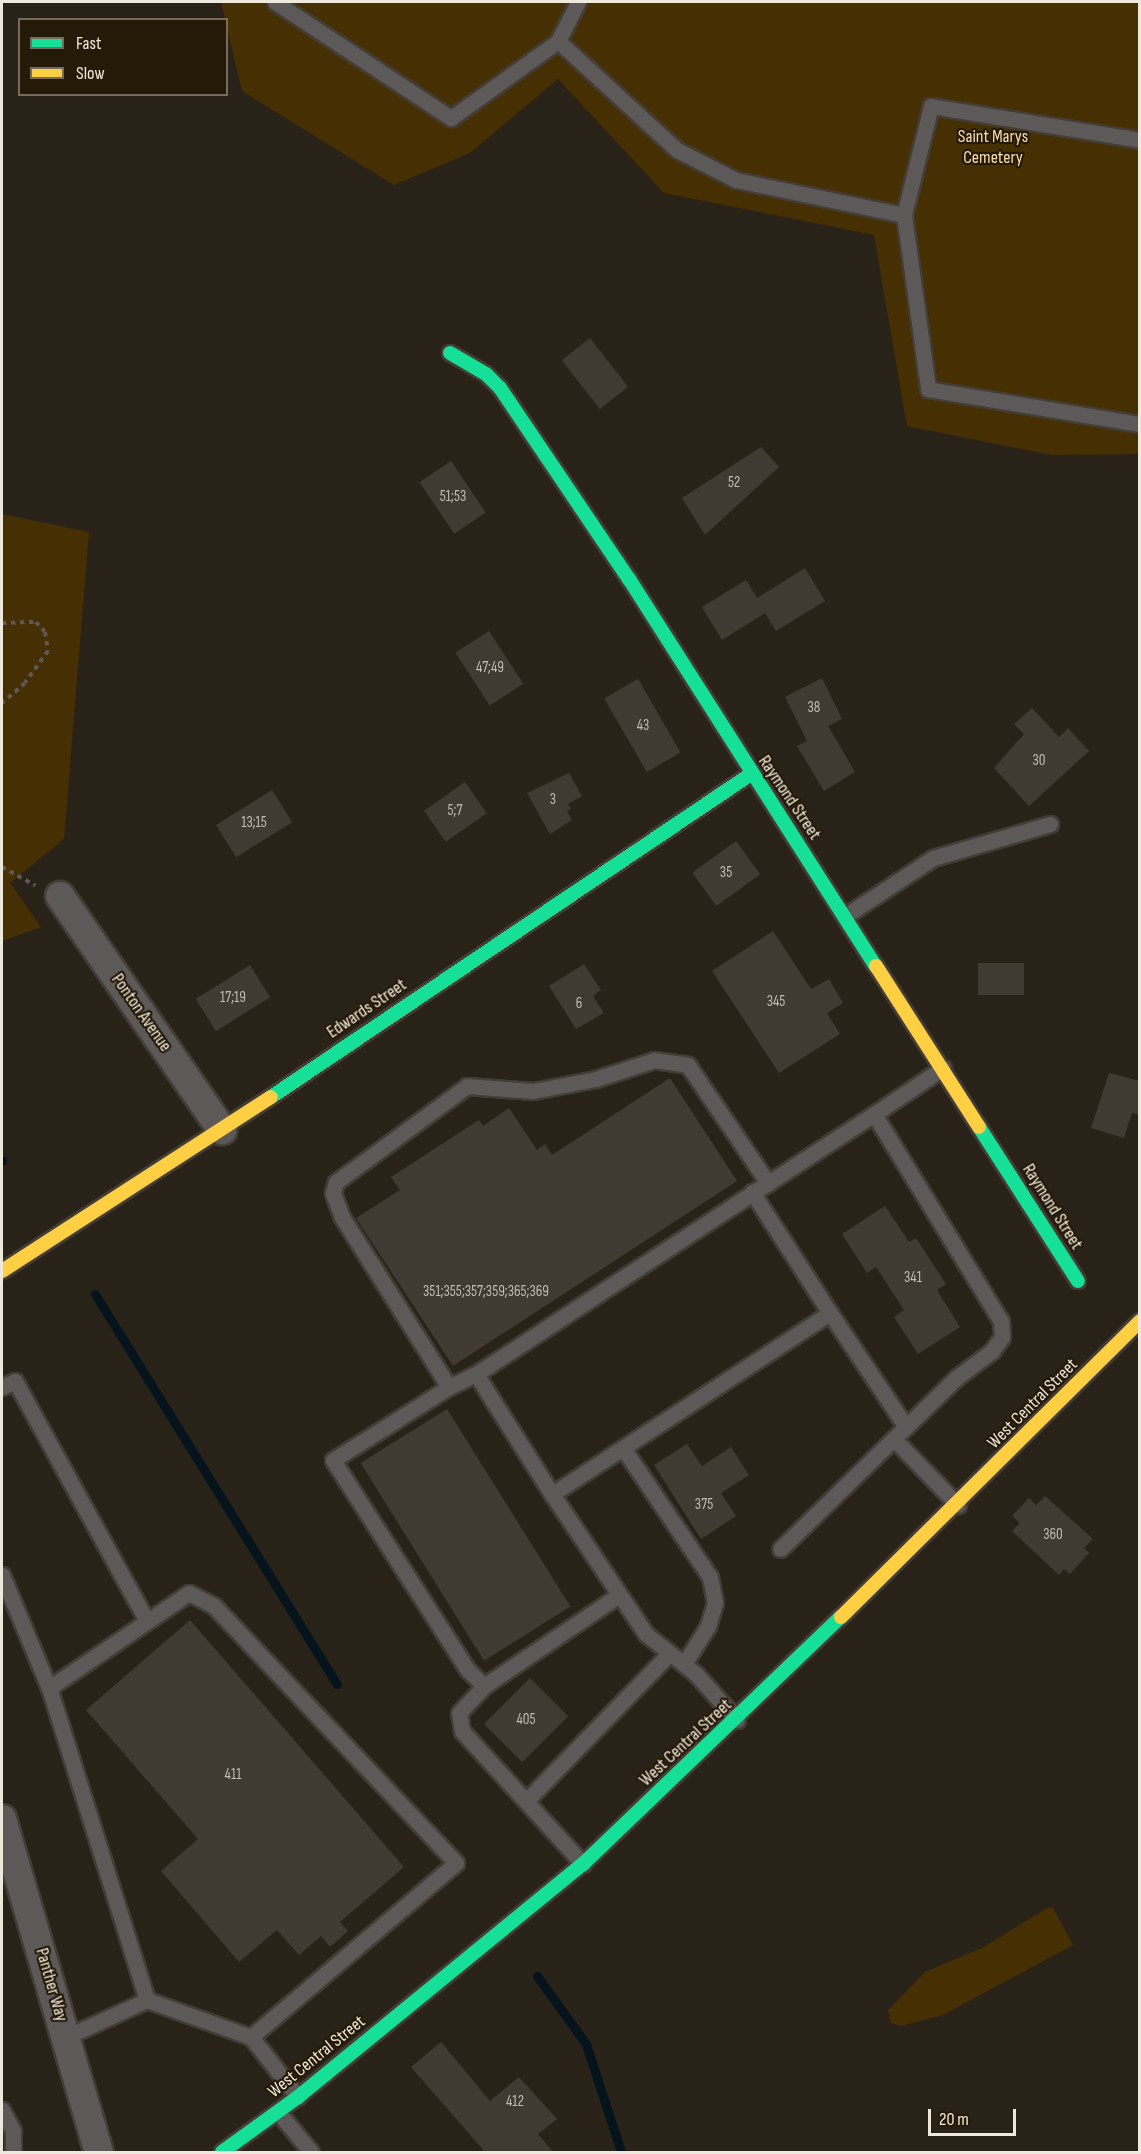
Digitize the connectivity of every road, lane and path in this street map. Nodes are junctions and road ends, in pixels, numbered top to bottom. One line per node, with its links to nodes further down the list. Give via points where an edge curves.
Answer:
1 (275, 2): 3 (lane, via 451,118)
2 (578, 2): 3 (lane)
3 (558, 41): 5 (lane, via 677,150 726,175)
4 (1140, 140): 5 (lane, via 931,106)
5 (904, 214): 7 (lane, via 928,389)
6 (450, 354): 10 (street, Raymond Street, via 486,374 500,388 629,579)
7 (1140, 424)
8 (2, 623): 9 (path, via 36,622 45,632 48,651 25,683)
9 (2, 703)
10 (750, 774): 13 (street, Raymond Street); 16 (street, Edwards Street)
11 (1050, 824): 13 (lane, via 933,858)
12 (60, 896): 16 (street, Ponton Avenue)
13 (845, 916): 14 (street, Raymond Street)
14 (942, 1068): 15 (lane); 20 (street, Raymond Street)
15 (874, 1114): 17 (lane); 26 (lane, via 1002,1329 992,1351 956,1378)
16 (222, 1130): 19 (street, Edwards Street)
17 (768, 1183): 18 (lane); 25 (lane, via 688,1065 654,1060 596,1079 533,1091 467,1086 343,1174 333,1193 342,1217)
18 (752, 1192): 21 (lane); 23 (lane)
19 (2, 1271)
20 (1078, 1281)
21 (830, 1313): 26 (lane); 28 (lane)
22 (1140, 1321): 30 (street, West Central Street)
23 (476, 1374): 25 (lane); 29 (lane)
24 (2, 1387): 34 (lane, via 15,1381)
25 (449, 1387): 37 (lane, via 333,1460 467,1669)
26 (906, 1427): 27 (lane)
27 (894, 1439): 30 (lane); 31 (lane)
28 (623, 1448): 29 (lane); 36 (lane, via 710,1577 715,1603 708,1626)
29 (552, 1494): 33 (lane)
30 (957, 1505): 39 (street, West Central Street)
31 (780, 1549)
32 (2, 1575): 38 (lane)
33 (619, 1596): 35 (lane, via 646,1634); 37 (lane)
34 (147, 1621): 38 (lane); 46 (lane, via 189,1593 214,1606 456,1863)
35 (670, 1653): 36 (lane); 40 (lane)
36 (684, 1664): 39 (lane)
37 (484, 1686): 40 (lane, via 459,1713 462,1731)
38 (49, 1688): 44 (lane)
39 (737, 1720): 42 (street, West Central Street)
40 (526, 1801): 42 (lane)
41 (2, 1819): 43 (street, Panther Way)
42 (583, 1864): 47 (street, West Central Street)
43 (9, 1871): 45 (street, Panther Way)
44 (147, 2000): 45 (lane); 46 (lane)
45 (66, 2037): 51 (street, Panther Way)
46 (251, 2037): 47 (lane)
47 (298, 2097): 49 (street, West Central Street)
48 (2, 2110): 50 (lane, via 12,2131)
49 (278, 2112): 52 (street, West Central Street); 53 (lane)
50 (13, 2152)
51 (99, 2152)
52 (222, 2152)
53 (311, 2152)

